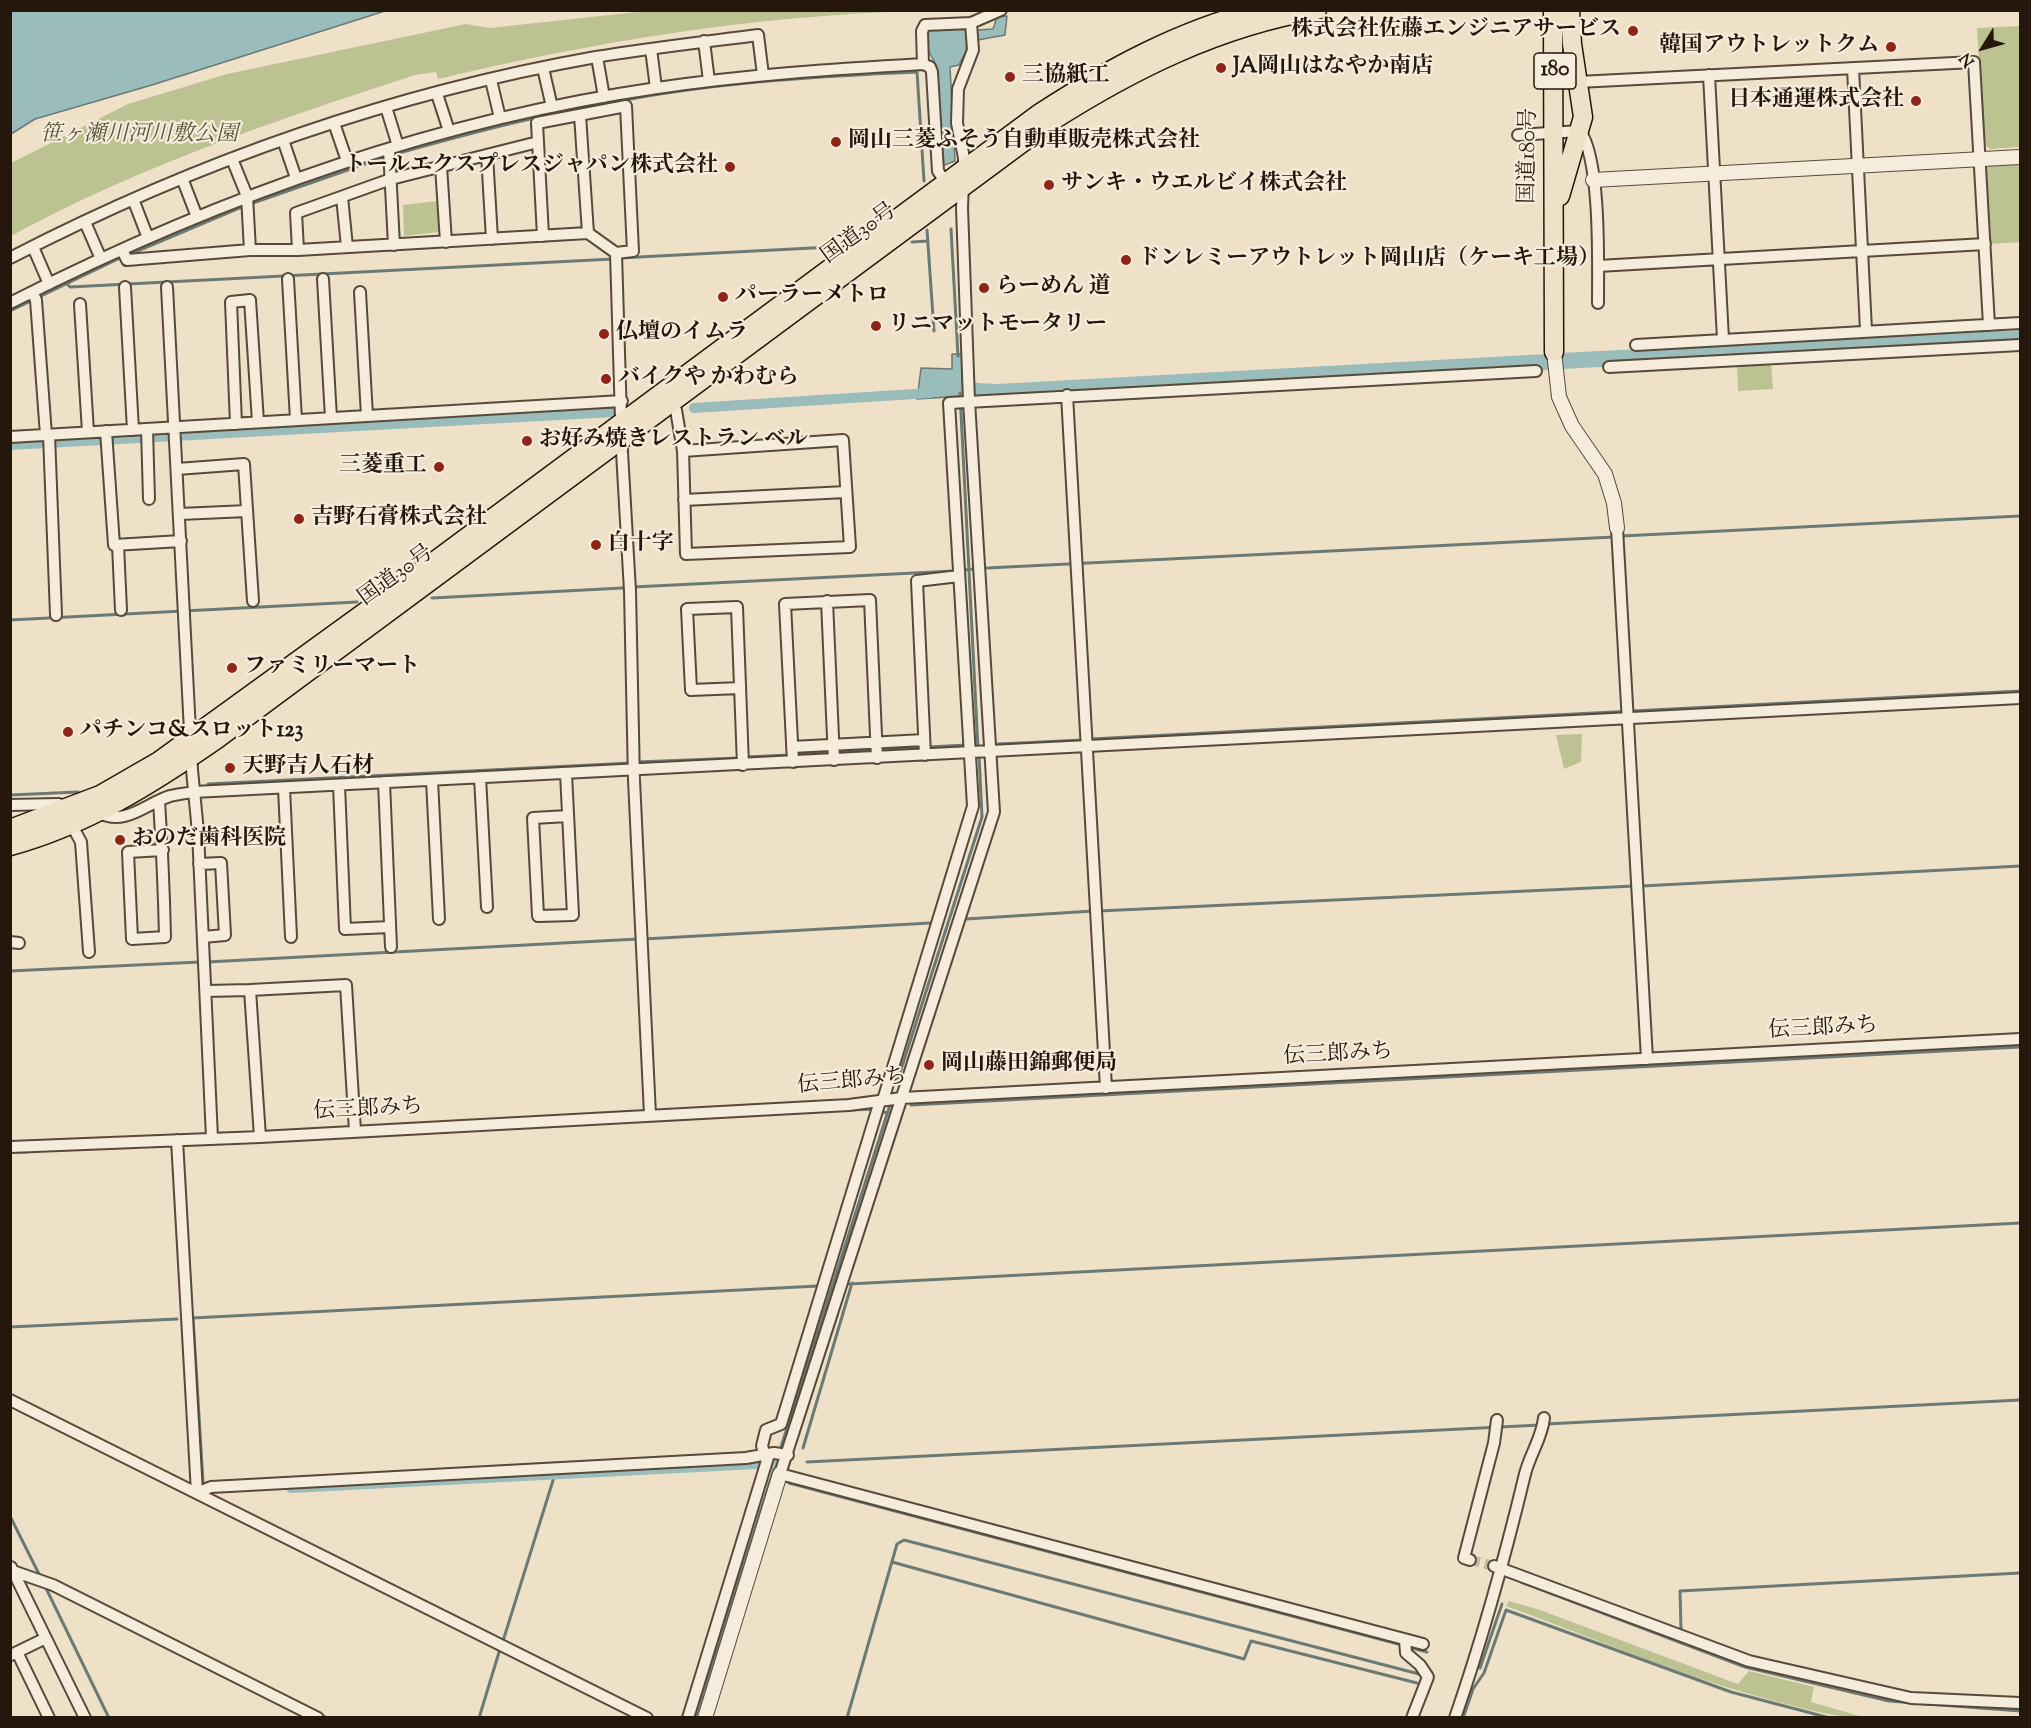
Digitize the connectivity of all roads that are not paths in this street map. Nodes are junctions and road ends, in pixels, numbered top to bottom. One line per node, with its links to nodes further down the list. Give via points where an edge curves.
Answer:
1 (1259, 10): 45 (highway, 国道30号, via 1180,37 1097,77 1040,113)
2 (1317, 10): 45 (highway, 国道30号, via 1212,38 1141,68)
3 (1553, 10): 28 (highway, 国道180号 / 180)
4 (1570, 10): 17 (highway, 国道180号 / 180)
5 (1000, 11): 6 (street)
6 (971, 27): 10 (street, via 950,23 923,27); 45 (street, via 971,56 958,89)
7 (705, 41): 8 (street); 13 (street, via 758,35); 16 (street)
8 (651, 49): 9 (street); 18 (street)
9 (597, 57): 11 (street); 20 (street)
10 (923, 64): 13 (street); 45 (street, via 932,72 938,171)
11 (543, 68): 15 (street); 22 (street)
12 (1853, 68): 14 (street); 36 (street, via 1974,62); 38 (street)
13 (763, 75): 16 (street)
14 (1709, 75): 17 (street); 40 (street)
15 (491, 80): 19 (street); 24 (street)
16 (709, 81): 18 (street)
17 (1578, 82): 27 (highway, 国道180号 / 180, via 1583,117)
18 (656, 88): 20 (street)
19 (437, 94): 21 (street); 26 (street)
20 (604, 97): 22 (street)
21 (386, 107): 25 (street); 32 (street)
22 (552, 107): 24 (street)
23 (580, 115): 31 (street, via 537,123); 52 (street); 65 (street, via 626,106 633,251)
24 (500, 118): 26 (street)
25 (334, 123): 30 (street); 37 (street)
26 (449, 131): 32 (street)
27 (1580, 131): 28 (street); 44 (street, via 1588,143); 51 (highway, 国道180号 / 180, via 1564,179)
28 (1554, 132): 29 (street); 51 (highway, 国道180号 / 180)
29 (1518, 135)
30 (283, 140): 35 (street); 42 (street)
31 (538, 142): 33 (street); 53 (street)
32 (392, 151): 37 (street); 43 (street)
33 (487, 155): 39 (street); 54 (street)
34 (2020, 157): 36 (street)
35 (232, 159): 41 (street); 48 (street)
36 (1979, 159): 38 (street); 56 (street)
37 (347, 161): 42 (street)
38 (1856, 165): 40 (street); 63 (street)
39 (441, 166): 43 (street); 55 (street)
40 (1714, 172): 44 (street); 68 (street)
41 (182, 178): 47 (street); 49 (street)
42 (296, 178): 48 (street)
43 (391, 179): 46 (street); 57 (street)
44 (1593, 180): 69 (street)
45 (957, 184): 90 (highway, 国道30号); 92 (street)
46 (342, 196): 60 (street); 62 (street, via 296,213)
47 (133, 199): 50 (street); 59 (street)
48 (247, 202): 49 (street); 61 (street)
49 (197, 217): 59 (street)
50 (85, 222): 58 (street); 67 (street)
51 (1555, 230): 86 (highway, 国道180号)
52 (588, 233): 53 (street); 65 (street)
53 (543, 236): 54 (street)
54 (492, 239): 55 (street)
55 (446, 242): 57 (street)
56 (1985, 244): 63 (street); 81 (street)
57 (394, 245): 60 (street)
58 (33, 247): 66 (street); 72 (street)
59 (144, 247): 61 (street); 64 (street); 64 (street)
60 (347, 247): 62 (street)
61 (250, 250): 62 (street)
62 (298, 250)
63 (1862, 252): 68 (street); 82 (street)
64 (124, 254): 67 (street)
65 (616, 257): 91 (street)
66 (10, 258)
67 (101, 259): 72 (street)
68 (1719, 259): 69 (street); 83 (street)
69 (1598, 266): 78 (street)
70 (288, 279): 96 (street)
71 (323, 279): 95 (street)
72 (50, 284): 76 (street)
73 (125, 287): 101 (street)
74 (167, 287): 103 (street)
75 (360, 292): 93 (street)
76 (34, 296): 77 (street); 107 (street)
77 (10, 303)
78 (1598, 303)
79 (80, 304): 102 (street)
80 (2020, 323): 81 (street)
81 (1989, 325): 82 (street)
82 (1866, 330): 83 (street)
83 (1723, 339): 84 (street)
84 (1636, 345)
85 (2020, 345): 87 (street)
86 (1554, 352): 116 (street, via 1556,385 1563,408 1605,474)
87 (1609, 367)
88 (1536, 371): 89 (street)
89 (1067, 395): 92 (street); 127 (street)
90 (667, 397): 97 (highway, 国道30号); 108 (highway, 国道30号); 109 (street, via 676,410)
91 (622, 401): 93 (street); 97 (street)
92 (967, 401): 94 (street); 98 (street, via 950,403)
93 (367, 416): 95 (street)
94 (968, 416): 98 (street); 131 (street)
95 (331, 418): 96 (street)
96 (296, 420): 99 (street)
97 (622, 421): 108 (street); 128 (highway, 国道30号)
98 (952, 421): 119 (street)
99 (258, 422): 100 (street); 100 (street, via 250,300 231,302)
100 (236, 424): 103 (street)
101 (133, 430): 104 (street); 106 (street)
102 (88, 432): 106 (street); 107 (street)
103 (176, 434): 104 (street); 110 (street)
104 (147, 435): 112 (street)
105 (10, 437): 107 (street)
106 (106, 437): 118 (street, via 114,545)
107 (49, 439): 123 (street)
108 (622, 441): 128 (highway, 国道30号); 135 (street)
109 (683, 451): 111 (street, via 843,440); 113 (street)
110 (177, 469): 114 (street, via 244,464); 115 (street)
111 (846, 492): 113 (street); 113 (street, via 850,547 686,554)
112 (149, 499)
113 (684, 500)
114 (247, 511): 115 (street); 120 (street)
115 (180, 514): 117 (street)
116 (1617, 528): 126 (street)
117 (181, 542): 118 (street); 128 (street)
118 (118, 545): 122 (street)
119 (959, 576): 129 (street, via 917,581); 131 (street)
120 (253, 601)
121 (827, 602): 130 (street, via 870,600); 132 (street); 133 (street, via 785,604)
122 (121, 610)
123 (56, 615)
124 (740, 688): 124 (street, via 737,607 687,609 691,690); 134 (street)
125 (2020, 698): 126 (street)
126 (1629, 714): 127 (street); 162 (street)
127 (1086, 742): 131 (street); 163 (street)
128 (191, 748): 142 (street); 146 (highway, 国道30号, via 119,786); 146 (highway, 国道30号, via 132,796)
129 (924, 748): 130 (street); 131 (street)
130 (876, 750): 132 (street)
131 (976, 750): 164 (street, via 993,818); 165 (street, via 971,819)
132 (834, 752): 133 (street)
133 (792, 754): 134 (street)
134 (742, 759): 135 (street)
135 (635, 765): 136 (street); 166 (street)
136 (566, 773): 137 (street); 145 (street)
137 (480, 777): 138 (street); 152 (street)
138 (432, 780): 139 (street); 153 (street)
139 (384, 782): 140 (street); 154 (street)
140 (339, 785): 141 (street); 154 (street, via 345,929)
141 (284, 788): 142 (street); 155 (street)
142 (194, 792): 143 (street); 151 (street)
143 (159, 801): 146 (street, via 120,818); 150 (street)
144 (10, 805): 146 (street, via 59,804)
145 (568, 816): 145 (street, via 533,818 538,916 573,915)
146 (77, 818): 147 (highway, 国道30号); 148 (highway); 149 (highway, 国道30号); 158 (street)
147 (10, 829)
148 (10, 838)
149 (10, 846)
150 (163, 850): 150 (street, via 165,937 132,939 128,852)
151 (199, 864): 156 (street); 156 (street, via 221,863 225,936)
152 (487, 907)
153 (439, 919)
154 (390, 927): 157 (street)
155 (291, 937)
156 (203, 938): 160 (street)
157 (391, 947)
158 (89, 952)
159 (250, 990): 160 (street); 167 (street, via 346,985); 168 (street)
160 (206, 991): 169 (street)
161 (2020, 1039): 162 (street, 伝三郎みち)
162 (1647, 1059): 163 (street, 伝三郎みち)
163 (1106, 1088): 164 (street, 伝三郎みち)
164 (902, 1098): 165 (street, 伝三郎みち); 172 (street)
165 (880, 1106): 166 (street, 伝三郎みち); 172 (street)
166 (650, 1115): 167 (street, 伝三郎みち)
167 (355, 1131): 168 (street, 伝三郎みち)
168 (260, 1137): 169 (street, 伝三郎みち)
169 (212, 1138): 170 (street, 伝三郎みち)
170 (177, 1140): 171 (street, 伝三郎みち); 178 (street)
171 (10, 1147)
172 (836, 1275): 176 (street); 176 (street, via 781,1424 766,1430 762,1446)
173 (10, 1400): 178 (street)
174 (1544, 1418): 180 (street)
175 (1497, 1420): 179 (street, via 1464,1558)
176 (773, 1457): 177 (street); 178 (street, via 211,1487); 191 (street)
177 (780, 1474): 183 (street); 192 (street)
178 (197, 1492): 190 (street)
179 (1470, 1560)
180 (1498, 1567): 186 (street, via 1749,1661 1911,1698); 194 (street, via 1481,1642)
181 (12, 1568): 182 (street); 189 (street)
182 (46, 1638): 185 (street); 188 (street)
183 (1405, 1644): 184 (street); 193 (street, via 1408,1656 1428,1677)
184 (1423, 1644)
185 (14, 1653): 187 (street)
186 (2020, 1703)
187 (49, 1718)
188 (85, 1718)
189 (318, 1718)
190 (646, 1718)
191 (688, 1718)
192 (705, 1718)
193 (1412, 1718)
194 (1455, 1718)

